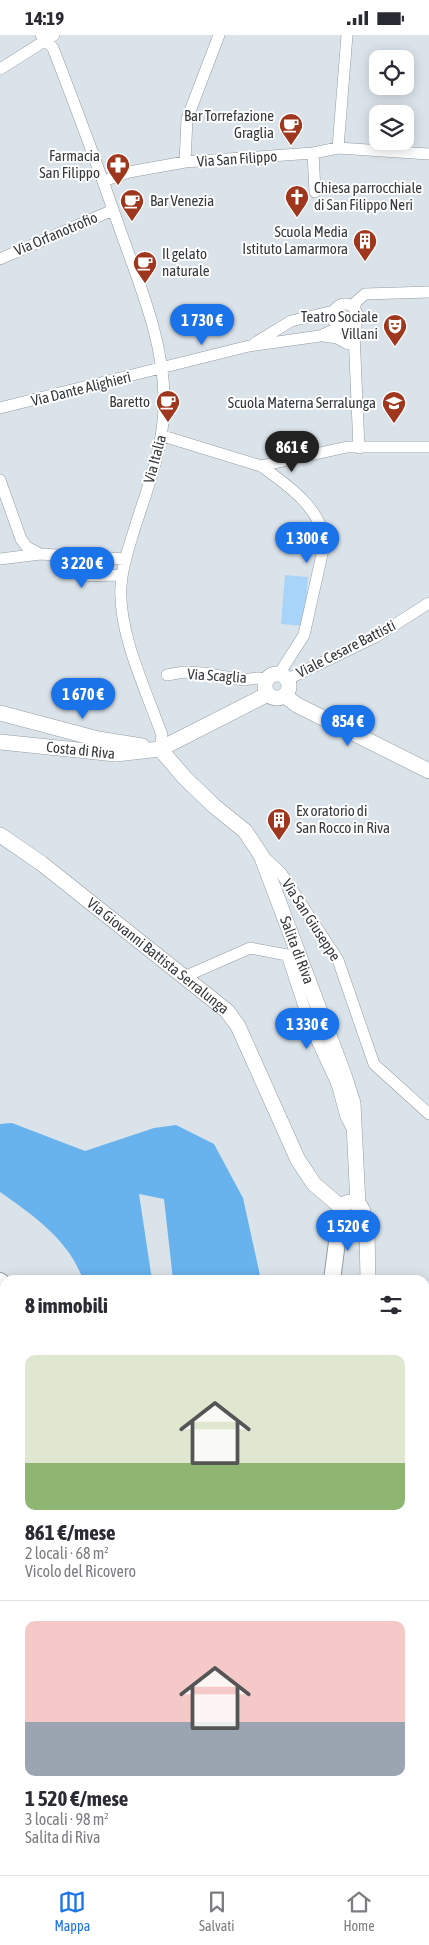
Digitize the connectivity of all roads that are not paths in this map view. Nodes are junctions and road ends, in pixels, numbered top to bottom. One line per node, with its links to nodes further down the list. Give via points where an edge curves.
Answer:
1 (218, 35): 8 (street, via 187,119)
2 (347, 35): 5 (street)
3 (47, 37): 4 (street); 9 (street, Via Italia)
4 (0, 69)
5 (338, 148): 6 (street, Via San Filippo); 7 (street, Via San Filippo)
6 (312, 153): 8 (street, Via San Filippo); 10 (street)
7 (429, 154)
8 (186, 162): 9 (street, Via San Filippo, via 128,172)
9 (103, 181): 11 (street, Via Italia)
10 (315, 192)
11 (113, 210): 12 (street, Via Orfanotrofio); 21 (street, Via Italia, via 134,266)
12 (0, 259)
13 (429, 292): 15 (street, via 365,294 356,302)
14 (334, 311): 15 (street, via 346,305); 16 (street, via 334,322); 19 (street, via 291,321)
15 (356, 314): 16 (street, via 350,327); 20 (street)
16 (342, 328): 17 (street); 18 (street)
17 (320, 336): 18 (street, via 337,338); 19 (street)
18 (348, 345): 20 (street)
19 (249, 346): 21 (street, Via Dante Alighieri)
20 (356, 366): 25 (street)
21 (162, 369): 22 (street, Via Dante Alighieri); 23 (street, Via Italia)
22 (0, 408)
23 (163, 436): 26 (street); 31 (street, Via Italia)
24 (429, 447): 25 (street)
25 (359, 448): 26 (street, via 347,447)
26 (261, 466): 35 (street, via 300,496 320,526 325,541 304,635)
27 (0, 480): 28 (street, via 21,539 27,547)
28 (40, 554): 29 (street); 30 (street)
29 (78, 556): 31 (street); 32 (street, via 80,576)
30 (5, 558)
31 (125, 559): 32 (street, Via Italia)
32 (122, 575): 38 (street, Via Italia, via 121,606 162,735)
33 (429, 603): 35 (street, Viale Cesare Battisti, via 377,637)
34 (167, 675): 35 (street, Via Scaglia, via 204,673 244,681 257,678)
35 (276, 682): 38 (street); 39 (street, via 275,698 285,695 296,705)
36 (0, 713): 38 (street, via 98,739)
37 (0, 742): 38 (street, Costa di Riva, via 116,754)
38 (160, 749): 41 (street, via 214,806 245,831)
39 (429, 771)
40 (0, 835): 42 (street, Via Giovanni Battista Serralunga, via 41,863)
41 (261, 855): 43 (street, Via San Giuseppe, via 281,873 338,960 374,1064); 44 (street, Salita di Riva, via 344,1075 353,1103)
42 (184, 977): 44 (street, Salita di Riva, via 250,948 287,955 311,1028); 46 (street, Via Giovanni Battista Serralunga, via 227,1011 238,1026 298,1160)
43 (429, 1114)
44 (354, 1131): 45 (street, Salita di Riva)
45 (361, 1211): 46 (street, via 356,1225); 46 (street, via 348,1203); 47 (street, Salita di Riva, via 367,1231)
46 (344, 1219): 47 (street, Via Giovanni Battista Serralunga, via 359,1237); 48 (main road)
47 (368, 1274)
48 (333, 1275)

